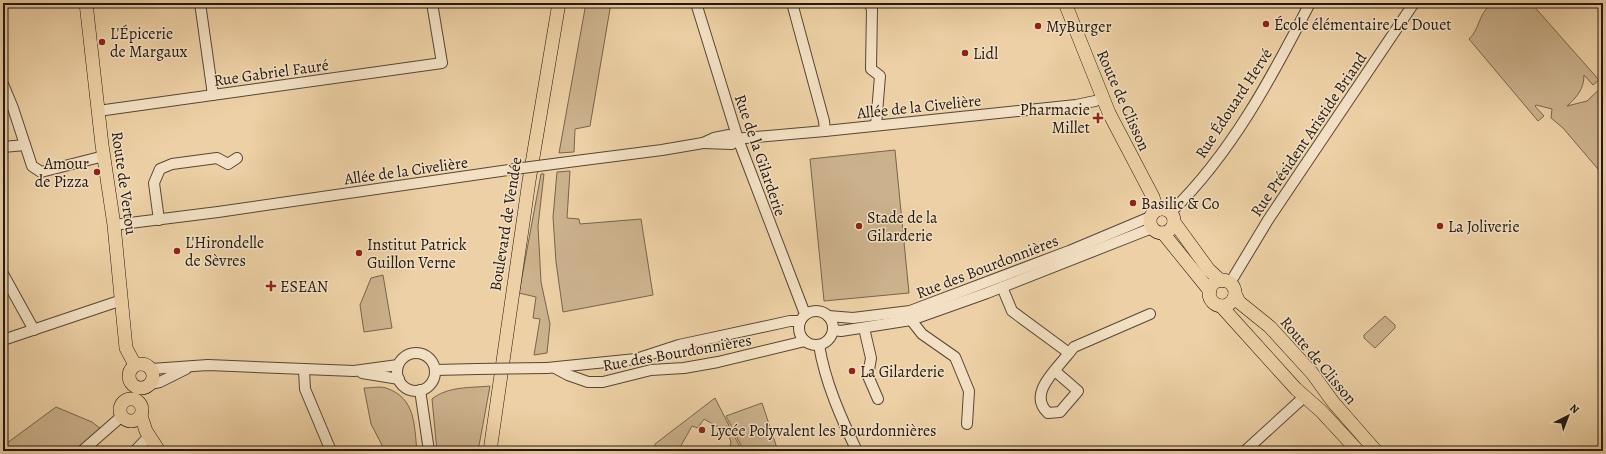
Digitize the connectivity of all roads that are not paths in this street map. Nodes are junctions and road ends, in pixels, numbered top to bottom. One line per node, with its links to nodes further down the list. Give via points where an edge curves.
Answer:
1 (86, 3): 14 (main road, Route de Vertou)
2 (200, 3): 12 (street)
3 (432, 3): 12 (street, Rue Gabriel Fauré, via 442,64)
4 (559, 3): 68 (main road, Boulevard de Vendée, via 539,115)
5 (696, 3): 17 (street, Rue de la Gilarderie)
6 (792, 3): 16 (street)
7 (869, 3): 15 (street, via 872,9 871,69 880,76)
8 (1065, 3): 13 (main road, Route de Clisson)
9 (1310, 3): 22 (street, Rue Édouard Hervé, via 1284,54 1239,128)
10 (1414, 3): 27 (street, Rue Président Aristide Briand, via 1268,220)
11 (3, 84): 18 (street)
12 (213, 95): 14 (street, Rue Gabriel Fauré)
13 (1102, 98): 15 (street, Allée de la Civelière, via 1076,105); 24 (main road, Route de Clisson, via 1153,198)
14 (98, 111): 20 (main road, Route de Vertou)
15 (876, 125): 16 (street, Allée de la Civelière)
16 (825, 132): 17 (street, Allée de la Civelière)
17 (738, 139): 23 (street, Allée de la Civelière, bridge, via 732,144 703,143); 34 (street, Rue de la Gilarderie)
18 (25, 145): 19 (street); 20 (street, via 32,166 41,172)
19 (3, 147)
20 (104, 156): 25 (main road, Route de Vertou)
21 (237, 158): 23 (street, via 228,164 217,158 172,164 160,169 154,183)
22 (1172, 217): 24 (main road, via 1164,208); 24 (main road, via 1171,229); 27 (main road, Route de Clisson, via 1209,270)
23 (159, 220): 25 (street, Allée de la Civelière)
24 (1156, 222): 28 (street, Rue des Bourdonnières, via 1147,230); 29 (main road, Route de Clisson); 33 (street, Rue des Bourdonnières, via 1069,251 910,311 854,318)
25 (114, 225): 30 (main road, Route de Vertou)
26 (3, 274): 37 (street)
27 (1228, 286): 29 (main road, via 1214,284); 31 (main road, via 1229,304); 72 (main road, Route de Clisson, via 1239,302 1270,327 1312,373 1333,402)
28 (1002, 287): 35 (street, Rue des Bourdonnières); 42 (street, via 1012,311)
29 (1210, 291): 31 (main road, via 1212,301)
30 (122, 300): 37 (street); 43 (main road, Route de Vertou, via 126,348)
31 (1221, 306): 56 (main road, Route de Clisson)
32 (1150, 314): 42 (street, via 1074,346)
33 (828, 316): 34 (street, via 818,311); 38 (street)
34 (803, 317): 40 (street, via 799,332); 46 (street, Rue des Bourdonnières, via 679,345 636,359)
35 (911, 320): 36 (street, Rue des Bourdonnières); 61 (street, via 922,334 955,357 969,391)
36 (864, 328): 38 (street, Rue des Bourdonnières); 58 (street, via 871,358 868,376)
37 (34, 330): 39 (street)
38 (833, 330): 41 (street, via 827,341)
39 (3, 340)
40 (805, 341): 41 (street); 46 (street, Rue des Bourdonnières, via 718,362 651,370 603,382 588,382)
41 (819, 345): 69 (street, via 822,363 836,404)
42 (1068, 353): 51 (street)
43 (135, 365): 47 (main road, via 142,364); 53 (main road, via 129,374)
44 (398, 365): 49 (street, via 405,356 418,353 428,357); 50 (street); 52 (street)
45 (189, 368): 47 (street); 48 (street, via 208,365); 54 (street)
46 (551, 368): 49 (street, Rue des Bourdonnières, bridge)
47 (151, 369): 54 (main road, via 153,377)
48 (304, 370): 50 (street); 66 (street, via 305,389)
49 (435, 370): 55 (street, via 431,384)
50 (354, 371): 52 (street)
51 (1055, 371)
52 (399, 379): 55 (street, via 408,389)
53 (132, 384): 54 (main road, via 139,388); 57 (main road)
54 (148, 385): 59 (main road)
55 (420, 390): 67 (street)
56 (1304, 397): 70 (street); 71 (main road, Route de Clisson, via 1334,424)
57 (126, 400): 59 (main road, via 135,399); 60 (main road, via 120,406)
58 (878, 400)
59 (141, 411): 60 (main road, via 131,421); 62 (main road)
60 (122, 416): 63 (street)
61 (967, 424)
62 (149, 436): 64 (street); 65 (main road)
63 (82, 451)
64 (135, 451)
65 (159, 451)
66 (331, 451)
67 (429, 451)
68 (490, 451)
69 (857, 451)
70 (1245, 451)
71 (1358, 451)
72 (1376, 451)

